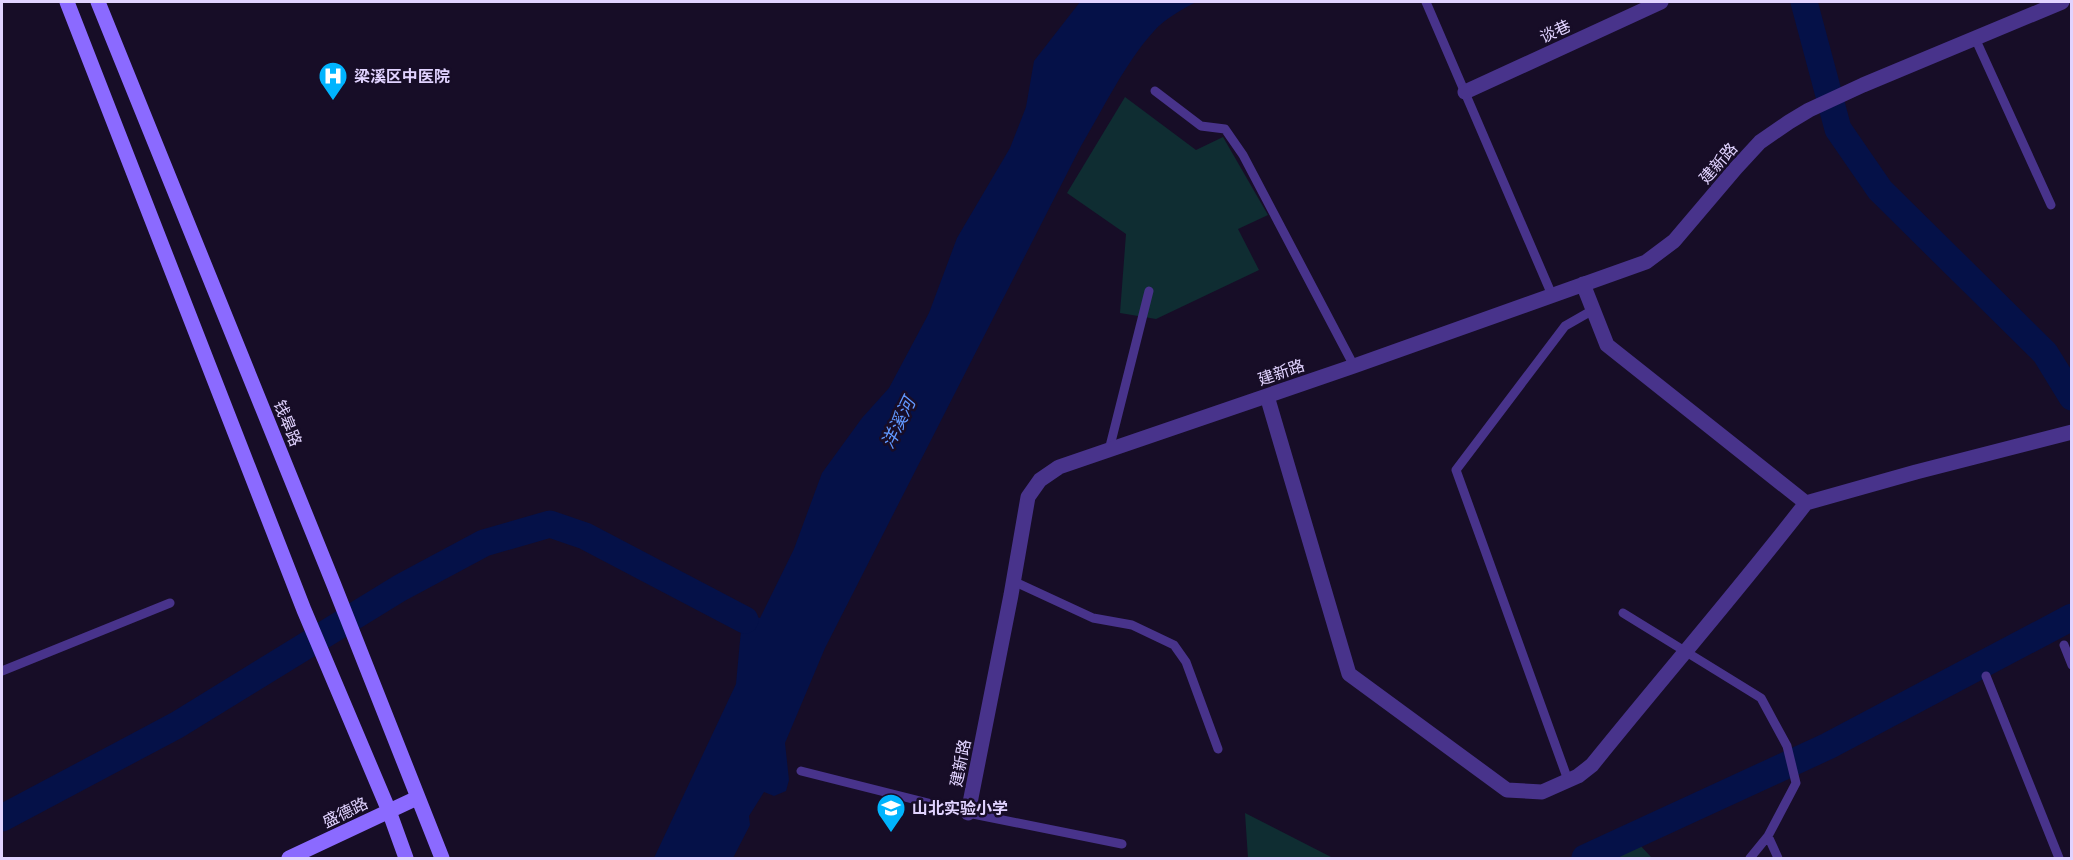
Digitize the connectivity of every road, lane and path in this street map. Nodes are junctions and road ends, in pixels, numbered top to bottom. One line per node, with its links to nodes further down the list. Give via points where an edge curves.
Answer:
1 (67, 2): 31 (main road, via 319,648)
2 (98, 2): 30 (main road, 钱皋路)
3 (1426, 2): 8 (lane)
4 (1661, 2): 8 (street, 谈巷)
5 (2061, 2): 6 (street)
6 (1975, 38): 9 (lane); 10 (street, 建新路, via 1809,110 1760,142 1674,241 1646,262)
7 (1155, 91): 14 (lane, via 1202,126 1225,129 1243,155)
8 (1465, 92): 12 (lane)
9 (2051, 205)
10 (1583, 284): 12 (street, 建新路); 13 (street)
11 (1149, 291): 17 (lane)
12 (1552, 295): 14 (street, 建新路)
13 (1593, 310): 18 (street, via 1607,345); 29 (lane, via 1564,326 1456,470)
14 (1354, 366): 15 (street, 建新路)
15 (1267, 396): 17 (street, 建新路); 29 (street, via 1349,674 1507,790 1542,792)
16 (2069, 433): 18 (street)
17 (1109, 450): 19 (street, 建新路, via 1059,467 1040,480 1028,497)
18 (1806, 502): 23 (street, via 1737,592)
19 (1013, 581): 27 (lane, via 1093,618 1132,625 1174,645 1186,662); 32 (street, 建新路)
20 (170, 603): 25 (lane)
21 (1623, 613): 23 (lane)
22 (2064, 645): 24 (lane)
23 (1683, 651): 29 (street, via 1592,765); 33 (lane, via 1761,698 1787,746 1796,783)
24 (2072, 665)
25 (2, 671)
26 (1986, 676): 40 (lane)
27 (1218, 749)
28 (801, 771): 32 (lane)
29 (1569, 780)
30 (417, 798): 31 (main road, 盛德路); 37 (main road, 钱皋路)
31 (389, 811): 35 (main road, 盛德路); 36 (main road)
32 (968, 813): 34 (lane)
33 (1768, 836): 38 (lane); 39 (lane)
34 (1122, 844)
35 (289, 858)
36 (406, 858)
37 (442, 858)
38 (1750, 858)
39 (1778, 858)
40 (2059, 858)

